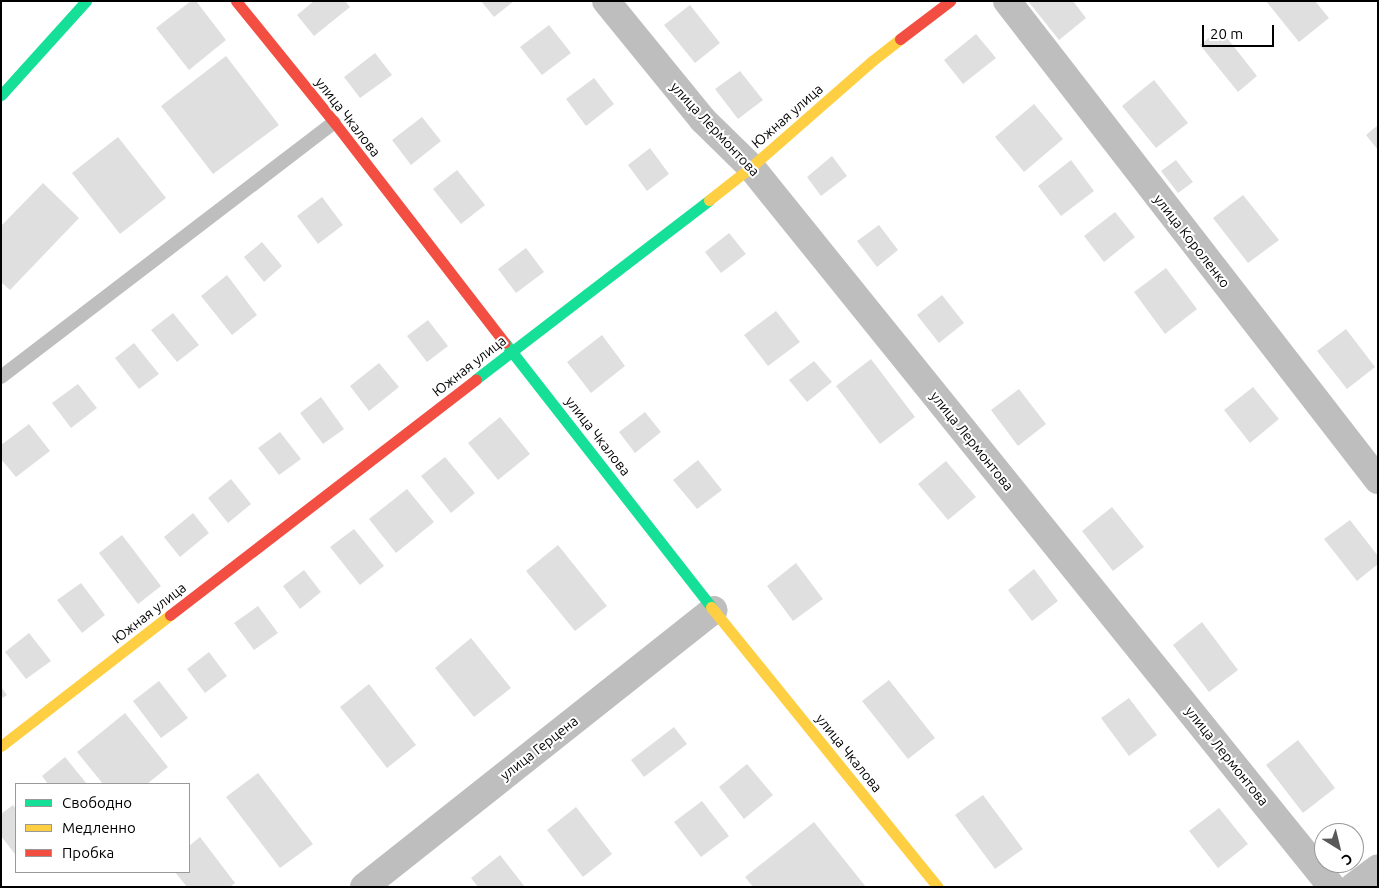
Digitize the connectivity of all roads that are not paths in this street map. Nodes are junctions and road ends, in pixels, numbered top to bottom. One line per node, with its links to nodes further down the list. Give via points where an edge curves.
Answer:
1 (86, 1): 6 (main road)
2 (236, 1): 7 (main road, улица Чкалова)
3 (606, 1): 8 (street, улица Лермонтова, via 703,120)
4 (950, 1): 8 (main road, Южная улица, via 872,61)
5 (1007, 1): 11 (street, улица Короленко)
6 (1, 95)
7 (334, 122): 9 (main road, улица Чкалова); 10 (lane)
8 (751, 167): 9 (main road, Южная улица); 17 (street, улица Лермонтова)
9 (513, 351): 12 (main road, улица Чкалова); 13 (main road, Южная улица)
10 (1, 377)
11 (1378, 480)
12 (713, 610): 15 (street, улица Герцена); 16 (main road, улица Чкалова)
13 (1, 746)
14 (1378, 868): 18 (street)
15 (364, 887)
16 (938, 887)
17 (1332, 887)
18 (1353, 887)

